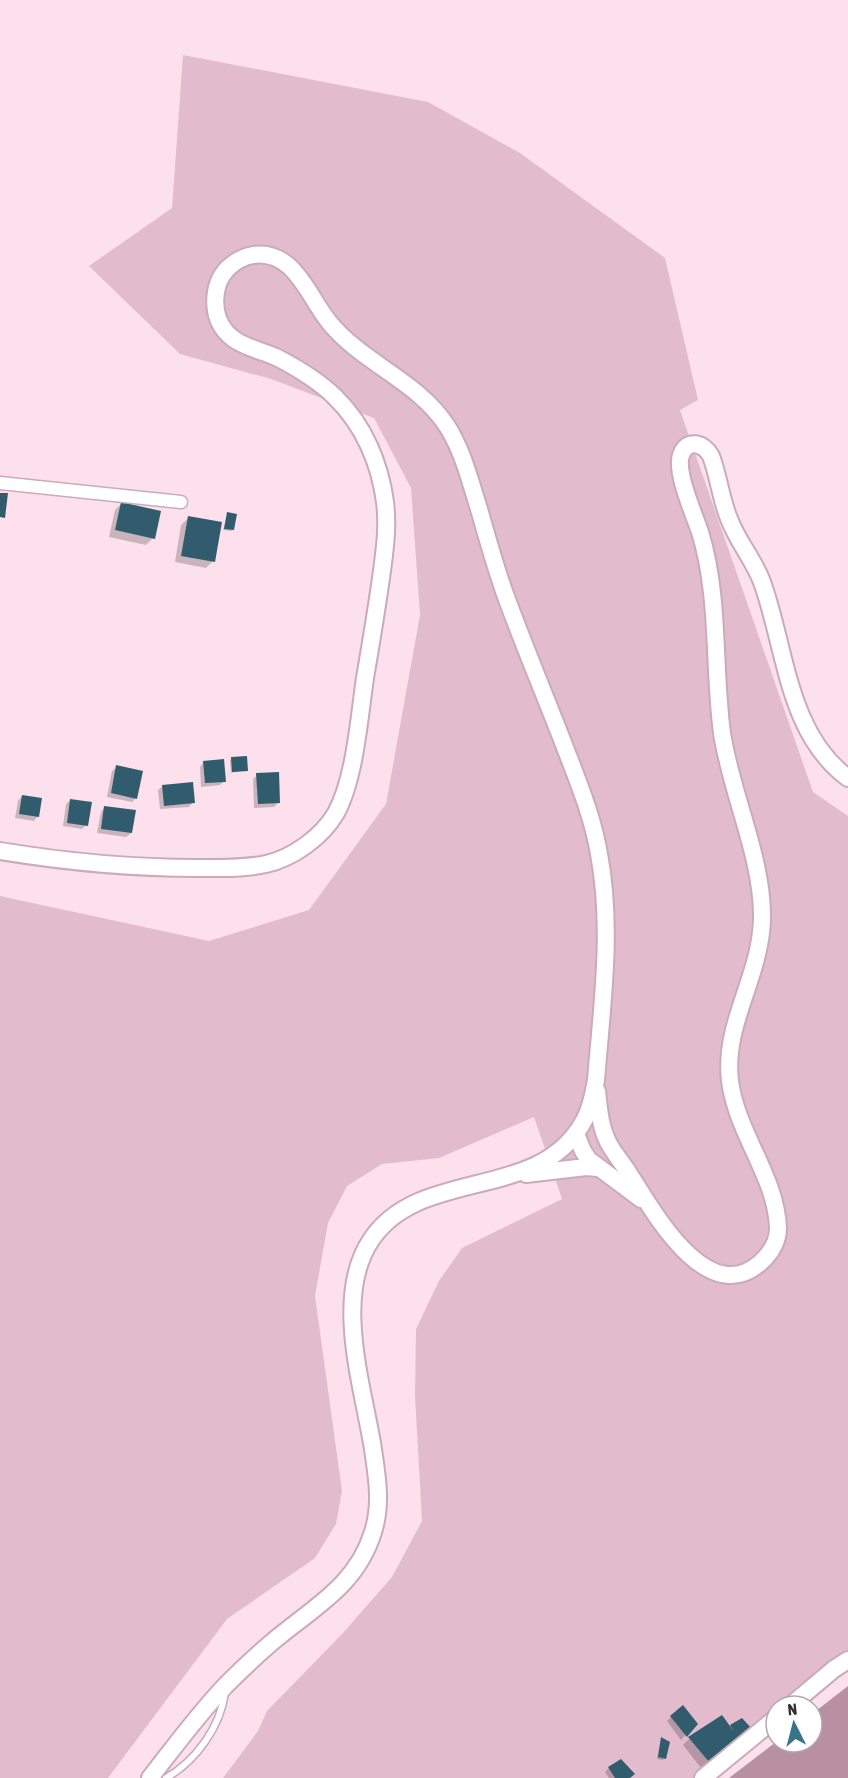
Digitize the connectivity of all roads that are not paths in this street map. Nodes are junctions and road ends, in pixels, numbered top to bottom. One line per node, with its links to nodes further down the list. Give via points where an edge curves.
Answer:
1 (0, 483): 2 (street)
2 (181, 502)
3 (848, 778): 10 (main road, via 815,745 785,667 761,580 730,522 711,456 700,444 690,445 682,450 682,475 706,551 722,733 758,876 762,915 758,959 730,1044 730,1082 737,1113 773,1196 778,1233 774,1246 756,1267 723,1274 694,1260)
4 (0, 851): 5 (main road, via 69,862 238,868 268,864 287,856 313,840 334,817 345,790 368,663 387,531 386,507 380,474 366,438 339,400 314,379 276,357 238,342 218,319 219,279 230,265 245,256 262,254 280,259 294,270 341,335 435,410 468,471 505,593 596,836 602,868 606,945)
5 (596, 1080): 6 (main road, via 588,1111); 7 (main road, via 605,1134)
6 (576, 1134): 7 (main road); 8 (main road, via 583,1151); 9 (main road, via 556,1153)
7 (620, 1160): 10 (main road)
8 (598, 1168): 9 (main road); 10 (main road)
9 (513, 1175): 12 (main road, via 418,1202 388,1220 369,1242 357,1270 352,1301 377,1478 374,1529 361,1560 342,1587 271,1643)
10 (647, 1203)
11 (848, 1660): 13 (main road)
12 (226, 1685): 15 (main road); 16 (lane, via 217,1724 190,1759)
13 (804, 1694)
14 (764, 1728): 17 (main road)
15 (150, 1778)
16 (166, 1778)
17 (703, 1778)

